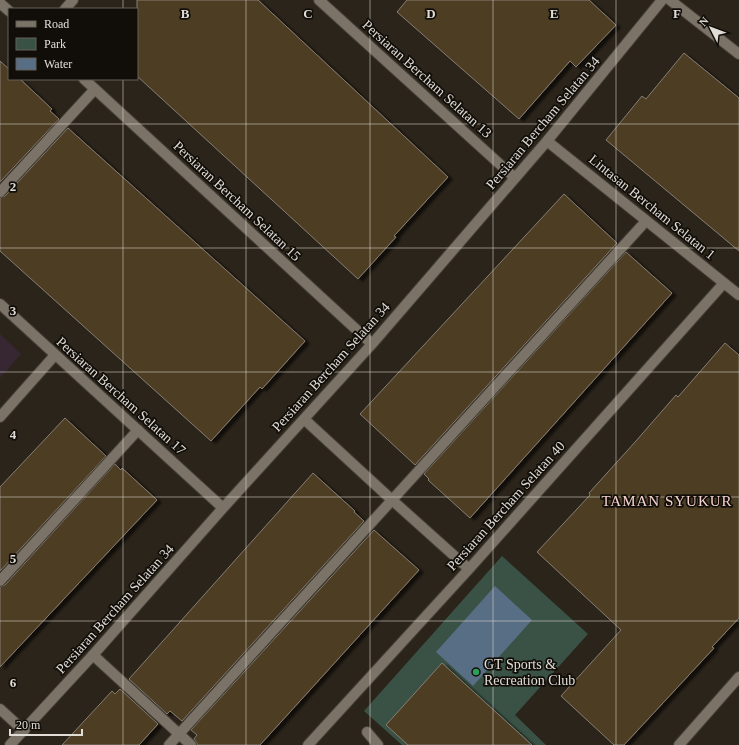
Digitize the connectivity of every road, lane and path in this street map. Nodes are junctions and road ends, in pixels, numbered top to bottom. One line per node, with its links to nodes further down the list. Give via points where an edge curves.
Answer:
1 (73, 0): 6 (street)
2 (319, 0): 12 (street, Persiaran Bercham Selatan 13)
3 (662, 0): 11 (street, Persiaran Bercham Selatan 34)
4 (670, 0): 8 (street)
5 (0, 3): 7 (street)
6 (66, 8)
7 (8, 10)
8 (739, 54)
9 (85, 80): 10 (street, Persiaran Bercham Selatan 15)
10 (94, 89): 13 (street); 18 (street, Persiaran Bercham Selatan 15)
11 (547, 141): 12 (street, Persiaran Bercham Selatan 34); 14 (street, Lintasan Bercham Selatan 1)
12 (515, 178): 18 (street, Persiaran Bercham Selatan 34)
13 (0, 192)
14 (646, 221): 15 (street, Lintasan Bercham Selatan 1); 23 (street)
15 (724, 283): 16 (street, Lintasan Bercham Selatan 1); 25 (street, Persiaran Bercham Selatan 40)
16 (739, 296)
17 (0, 304): 19 (street, Persiaran Bercham Selatan 17)
18 (372, 344): 21 (street, Persiaran Bercham Selatan 34)
19 (55, 355): 20 (street); 22 (street, Persiaran Bercham Selatan 17)
20 (0, 417)
21 (304, 419): 23 (street); 24 (street, Persiaran Bercham Selatan 34)
22 (138, 430): 24 (street, Persiaran Bercham Selatan 17); 26 (street)
23 (392, 500): 25 (street); 32 (street)
24 (223, 508): 27 (street, Persiaran Bercham Selatan 34)
25 (469, 569): 36 (street, Persiaran Bercham Selatan 40)
26 (0, 581)
27 (93, 655): 30 (street, Persiaran Bercham Selatan 34); 32 (street)
28 (739, 677): 38 (street)
29 (0, 709): 30 (street)
30 (24, 731): 33 (street, Persiaran Bercham Selatan 34)
31 (367, 732): 37 (street)
32 (179, 734): 34 (street); 35 (street)
33 (10, 745)
34 (169, 745)
35 (191, 745)
36 (308, 745)
37 (378, 745)
38 (679, 745)

